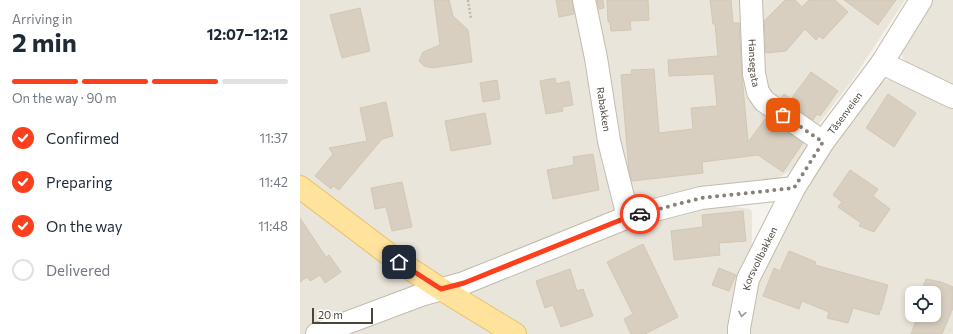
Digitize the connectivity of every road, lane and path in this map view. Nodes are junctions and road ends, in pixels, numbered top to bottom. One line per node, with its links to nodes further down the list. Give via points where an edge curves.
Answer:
1 (468, 0): 5 (path)
2 (584, 0): 11 (street, Rabakken, via 609,141)
3 (751, 0): 8 (street, Hansegata, via 754,74 758,92 764,101)
4 (920, 0): 6 (street, Tåsenveien)
5 (471, 19)
6 (882, 63): 7 (street); 8 (street, Tåsenveien)
7 (953, 97)
8 (823, 142): 10 (street, Tåsenveien)
9 (300, 188): 12 (main road, via 399,262)
10 (794, 188): 11 (street, via 701,198); 15 (street, Korsvollbakken, one-way to 15, via 748,279)
11 (628, 217): 12 (street, via 464,283)
12 (441, 289): 13 (street); 14 (main road)
13 (317, 334)
14 (515, 334)
15 (739, 334)

